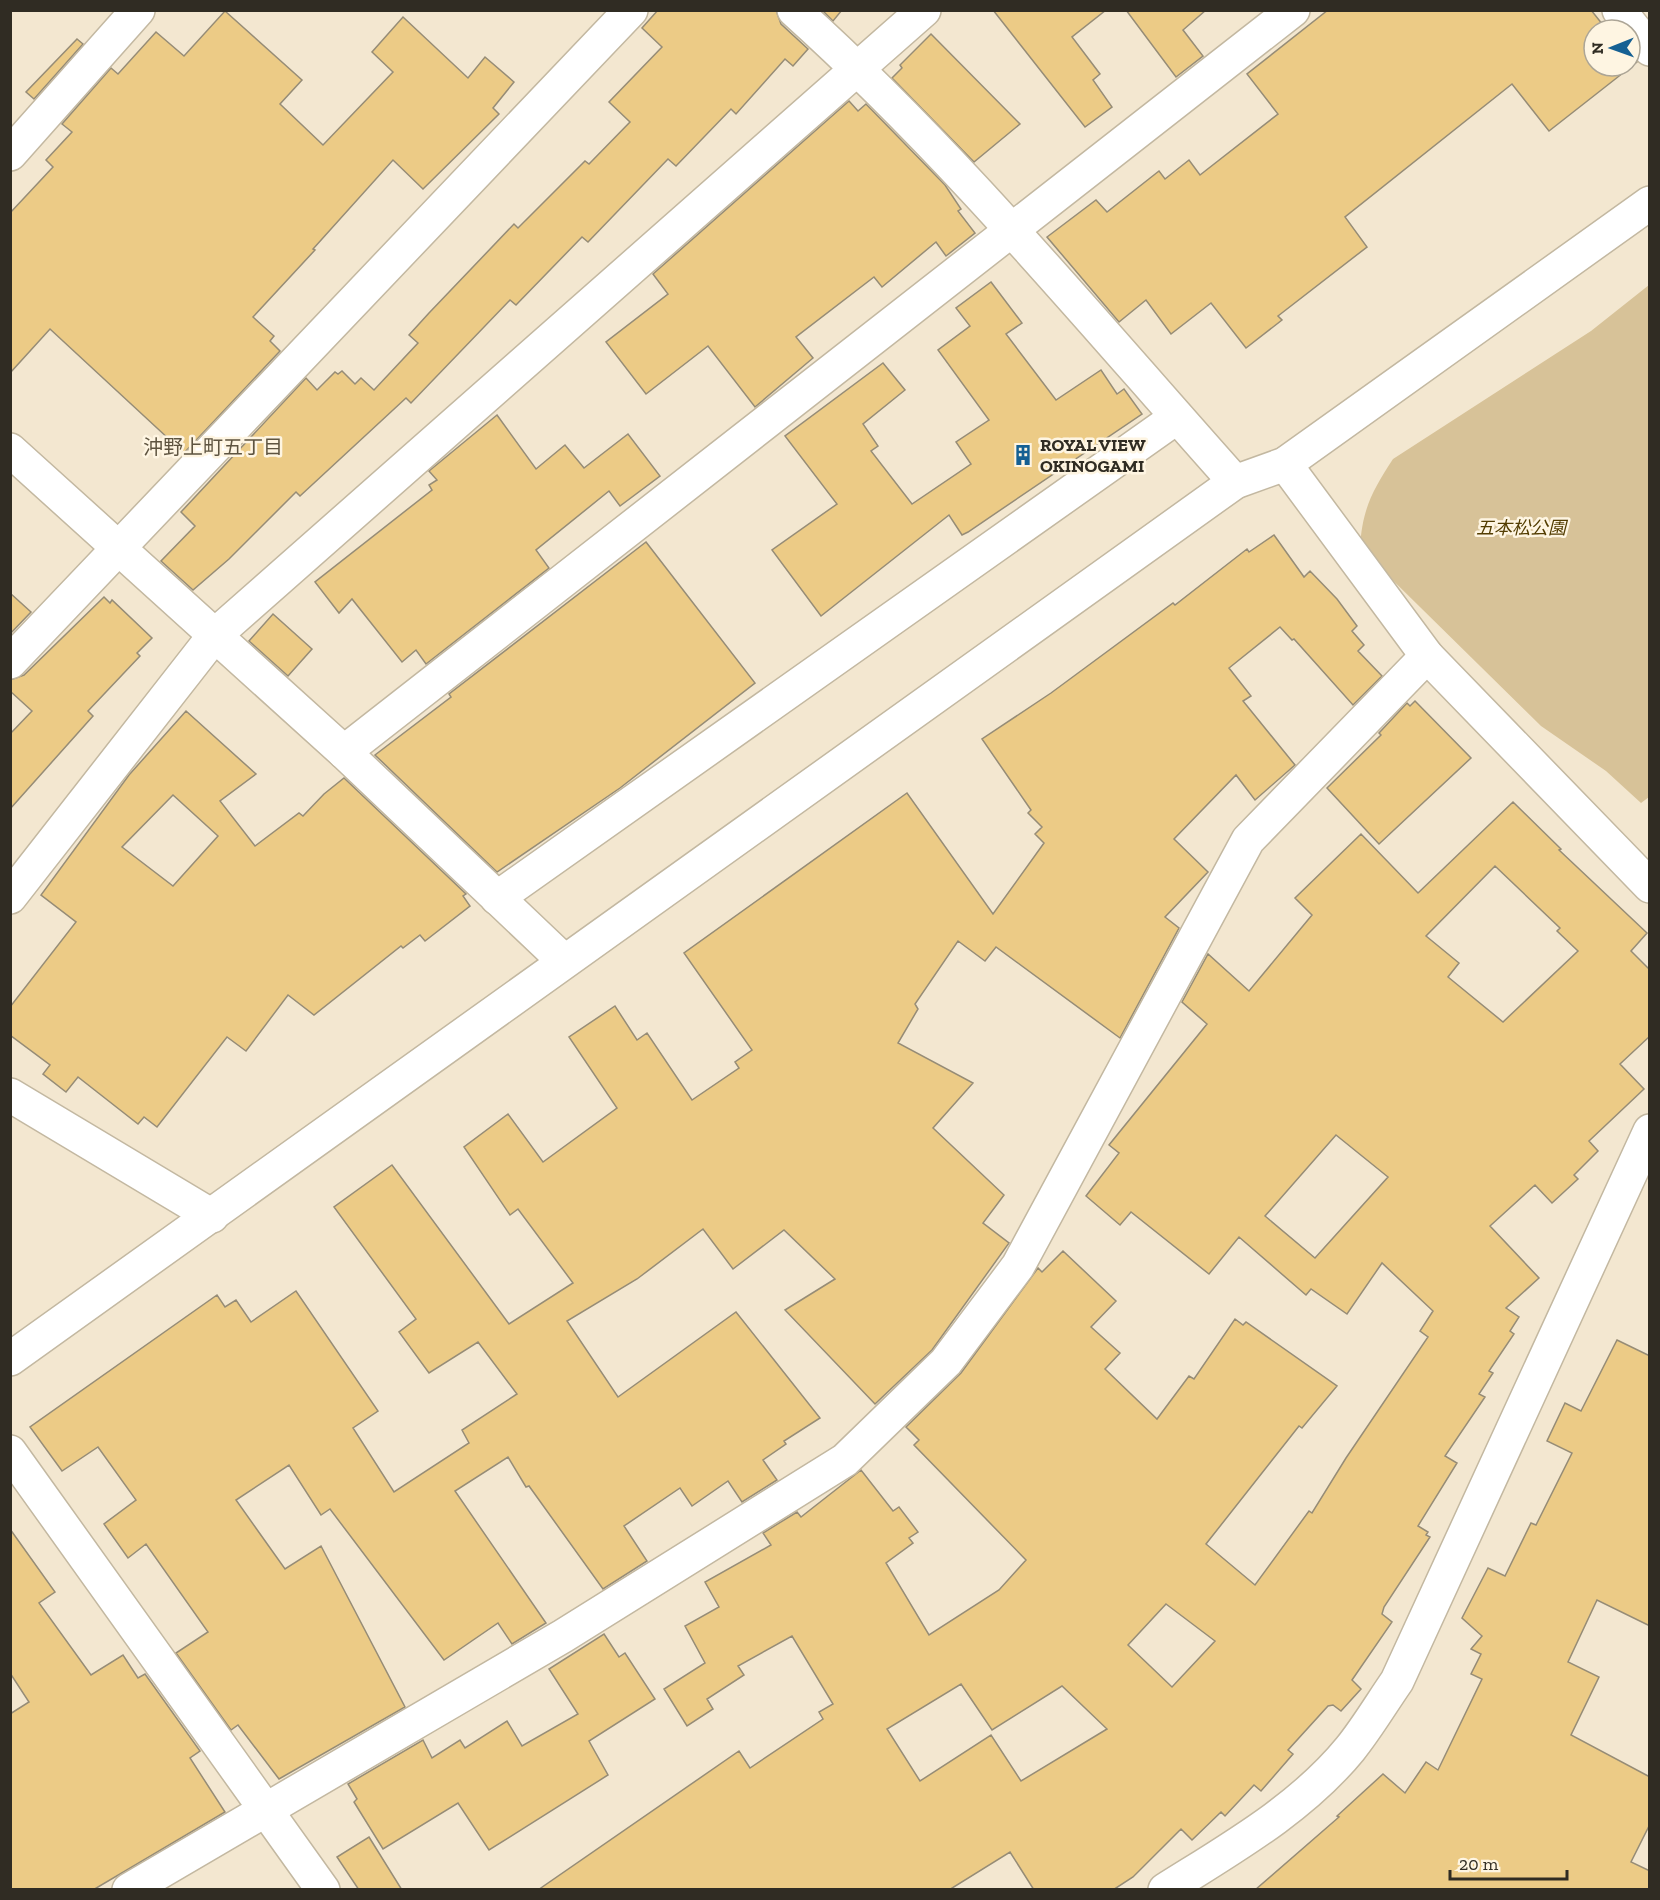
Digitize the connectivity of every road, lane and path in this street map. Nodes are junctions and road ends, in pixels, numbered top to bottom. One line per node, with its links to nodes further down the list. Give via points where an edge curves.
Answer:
1 (138, 10): 9 (street)
2 (631, 10): 16 (street)
3 (794, 10): 8 (street)
4 (924, 10): 8 (street)
5 (1293, 10): 11 (street)
6 (1619, 10): 7 (street)
7 (1650, 49)
8 (859, 69): 11 (street); 17 (street)
9 (10, 154)
10 (1650, 203): 14 (street)
11 (1011, 230): 12 (street); 20 (street)
12 (1177, 417): 15 (street); 23 (street)
13 (10, 450): 16 (street)
14 (1285, 464): 15 (street); 18 (street)
15 (1235, 482): 24 (street)
16 (118, 546): 17 (street); 19 (street)
17 (214, 636): 20 (street); 22 (street)
18 (1427, 656): 21 (street); 30 (street, via 1248,840 1018,1266 946,1362 844,1460 563,1636)
19 (10, 662)
20 (344, 752): 23 (street)
21 (1650, 886)
22 (10, 897)
23 (497, 898): 24 (street)
24 (564, 961): 27 (street)
25 (10, 1095): 27 (street)
26 (1650, 1131): 33 (street, via 1397,1682 1349,1749 1304,1795 1236,1846)
27 (212, 1216): 28 (street)
28 (10, 1359)
29 (10, 1452): 30 (street)
30 (266, 1809): 31 (street); 32 (street)
31 (129, 1890)
32 (322, 1890)
33 (1166, 1890)

